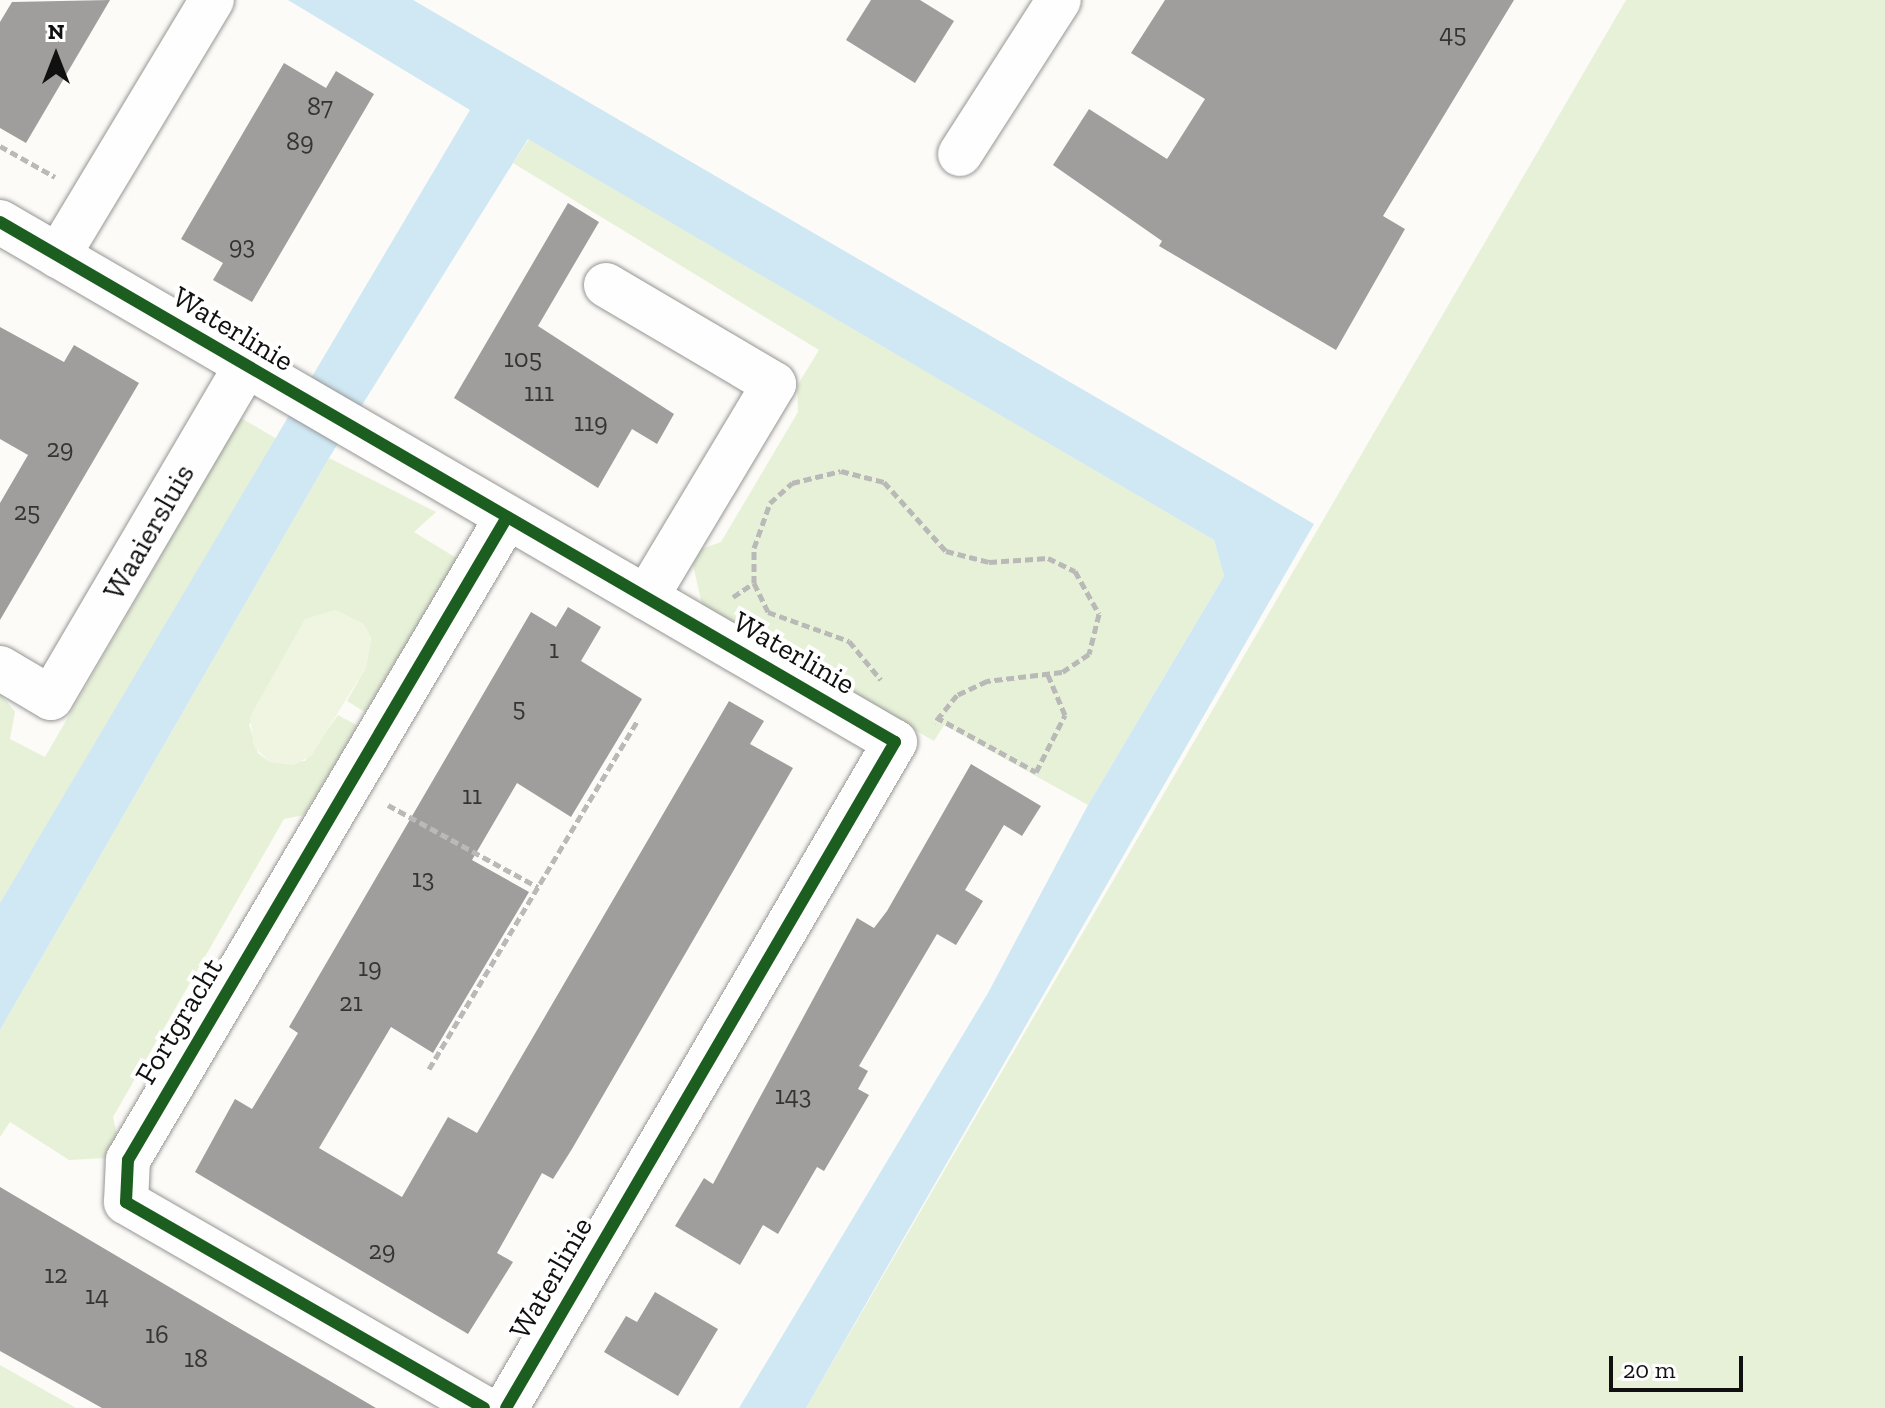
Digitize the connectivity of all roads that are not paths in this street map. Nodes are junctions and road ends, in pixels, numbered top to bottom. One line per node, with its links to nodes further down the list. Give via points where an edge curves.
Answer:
1 (212, 0): 5 (street)
2 (1059, 0): 3 (street)
3 (960, 154)
4 (0, 222): 5 (street, Waterlinie)
5 (58, 256): 7 (street, Waterlinie)
6 (606, 285): 9 (street, via 774,384)
7 (246, 366): 8 (street, Waterlinie); 10 (street, Waaiersluis, via 51,698)
8 (507, 517): 9 (street, Waterlinie); 11 (street, Fortgracht, via 128,1160 126,1202)
9 (646, 598): 12 (street, Waterlinie, via 895,742)
10 (0, 668)
11 (484, 1408)
12 (506, 1408)

